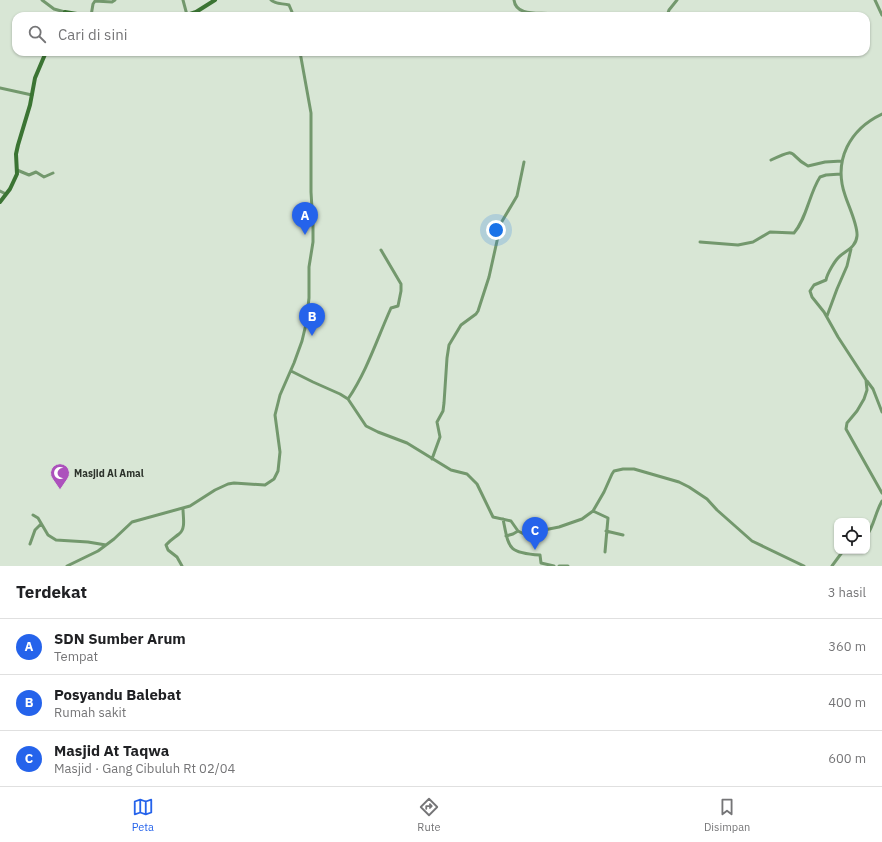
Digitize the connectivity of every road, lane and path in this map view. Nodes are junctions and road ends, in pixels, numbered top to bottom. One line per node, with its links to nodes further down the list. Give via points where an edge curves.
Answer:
1 (42, 0): 9 (street)
2 (114, 0): 10 (street, via 95,1)
3 (183, 0): 11 (street)
4 (215, 0): 12 (street)
5 (271, 0): 13 (street, via 276,4 290,5)
6 (514, 0): 14 (street, via 515,5 521,10)
7 (677, 0): 15 (street)
8 (875, 0): 16 (street)
9 (60, 12)
10 (91, 12)
11 (184, 12)
12 (196, 12)
13 (292, 12)
14 (529, 12)
15 (668, 12)
16 (882, 15)
17 (44, 56): 20 (street, via 35,78)
18 (301, 56): 35 (street, via 311,114 313,242 306,324)
19 (0, 88): 20 (street)
20 (32, 95): 25 (street, via 16,154)
21 (882, 114): 23 (street, via 862,126 853,136)
22 (771, 160): 23 (street, via 789,152 794,153 808,166)
23 (842, 161): 27 (street)
24 (524, 162): 39 (street, via 517,196 501,223 489,277 478,311 461,325 449,345 444,403 437,422 440,437)
25 (17, 170): 26 (street, via 29,175 36,172 44,177); 29 (street)
26 (53, 173)
27 (841, 174): 31 (street, via 819,178 794,233 770,232 753,242 738,245); 32 (street, via 857,236)
28 (0, 191): 29 (street)
29 (6, 194): 30 (street)
30 (0, 202)
31 (700, 242)
32 (851, 249): 34 (street); 34 (street, via 840,256 826,280 810,288 812,296)
33 (381, 250): 37 (street, via 401,284 399,302 398,306 391,308 361,379)
34 (827, 316): 36 (street)
35 (291, 371): 37 (street); 42 (street, via 280,395 275,415 280,452 277,476 270,483 260,485 228,484)
36 (866, 380): 38 (street); 40 (street, via 867,390 864,399 847,423 846,429)
37 (348, 399): 39 (street, via 366,426 407,443)
38 (882, 412)
39 (432, 459): 45 (street, via 451,470 467,474 477,484 492,516)
40 (882, 493)
41 (882, 501): 49 (street)
42 (183, 509): 53 (street, via 132,522); 57 (street, via 183,530 166,545 168,550 178,557)
43 (593, 511): 47 (street, via 582,519 559,527 524,534); 48 (street, via 608,518); 61 (street, via 614,471 634,469 689,487 707,499 752,541)
44 (33, 515): 46 (street)
45 (503, 519): 47 (street, via 511,521); 51 (street)
46 (41, 524): 52 (street, via 35,530); 53 (street, via 48,535 56,540)
47 (518, 531): 51 (street)
48 (606, 531): 50 (street); 54 (street)
49 (870, 531)
50 (623, 535)
51 (506, 536): 58 (street, via 511,549 540,555 541,563)
52 (30, 544)
53 (106, 545): 56 (street)
54 (605, 552)
55 (841, 554): 62 (street)
56 (67, 566)
57 (182, 566)
58 (554, 566)
59 (559, 566): 60 (street)
60 (568, 566)
61 (804, 566)
62 (832, 566)

